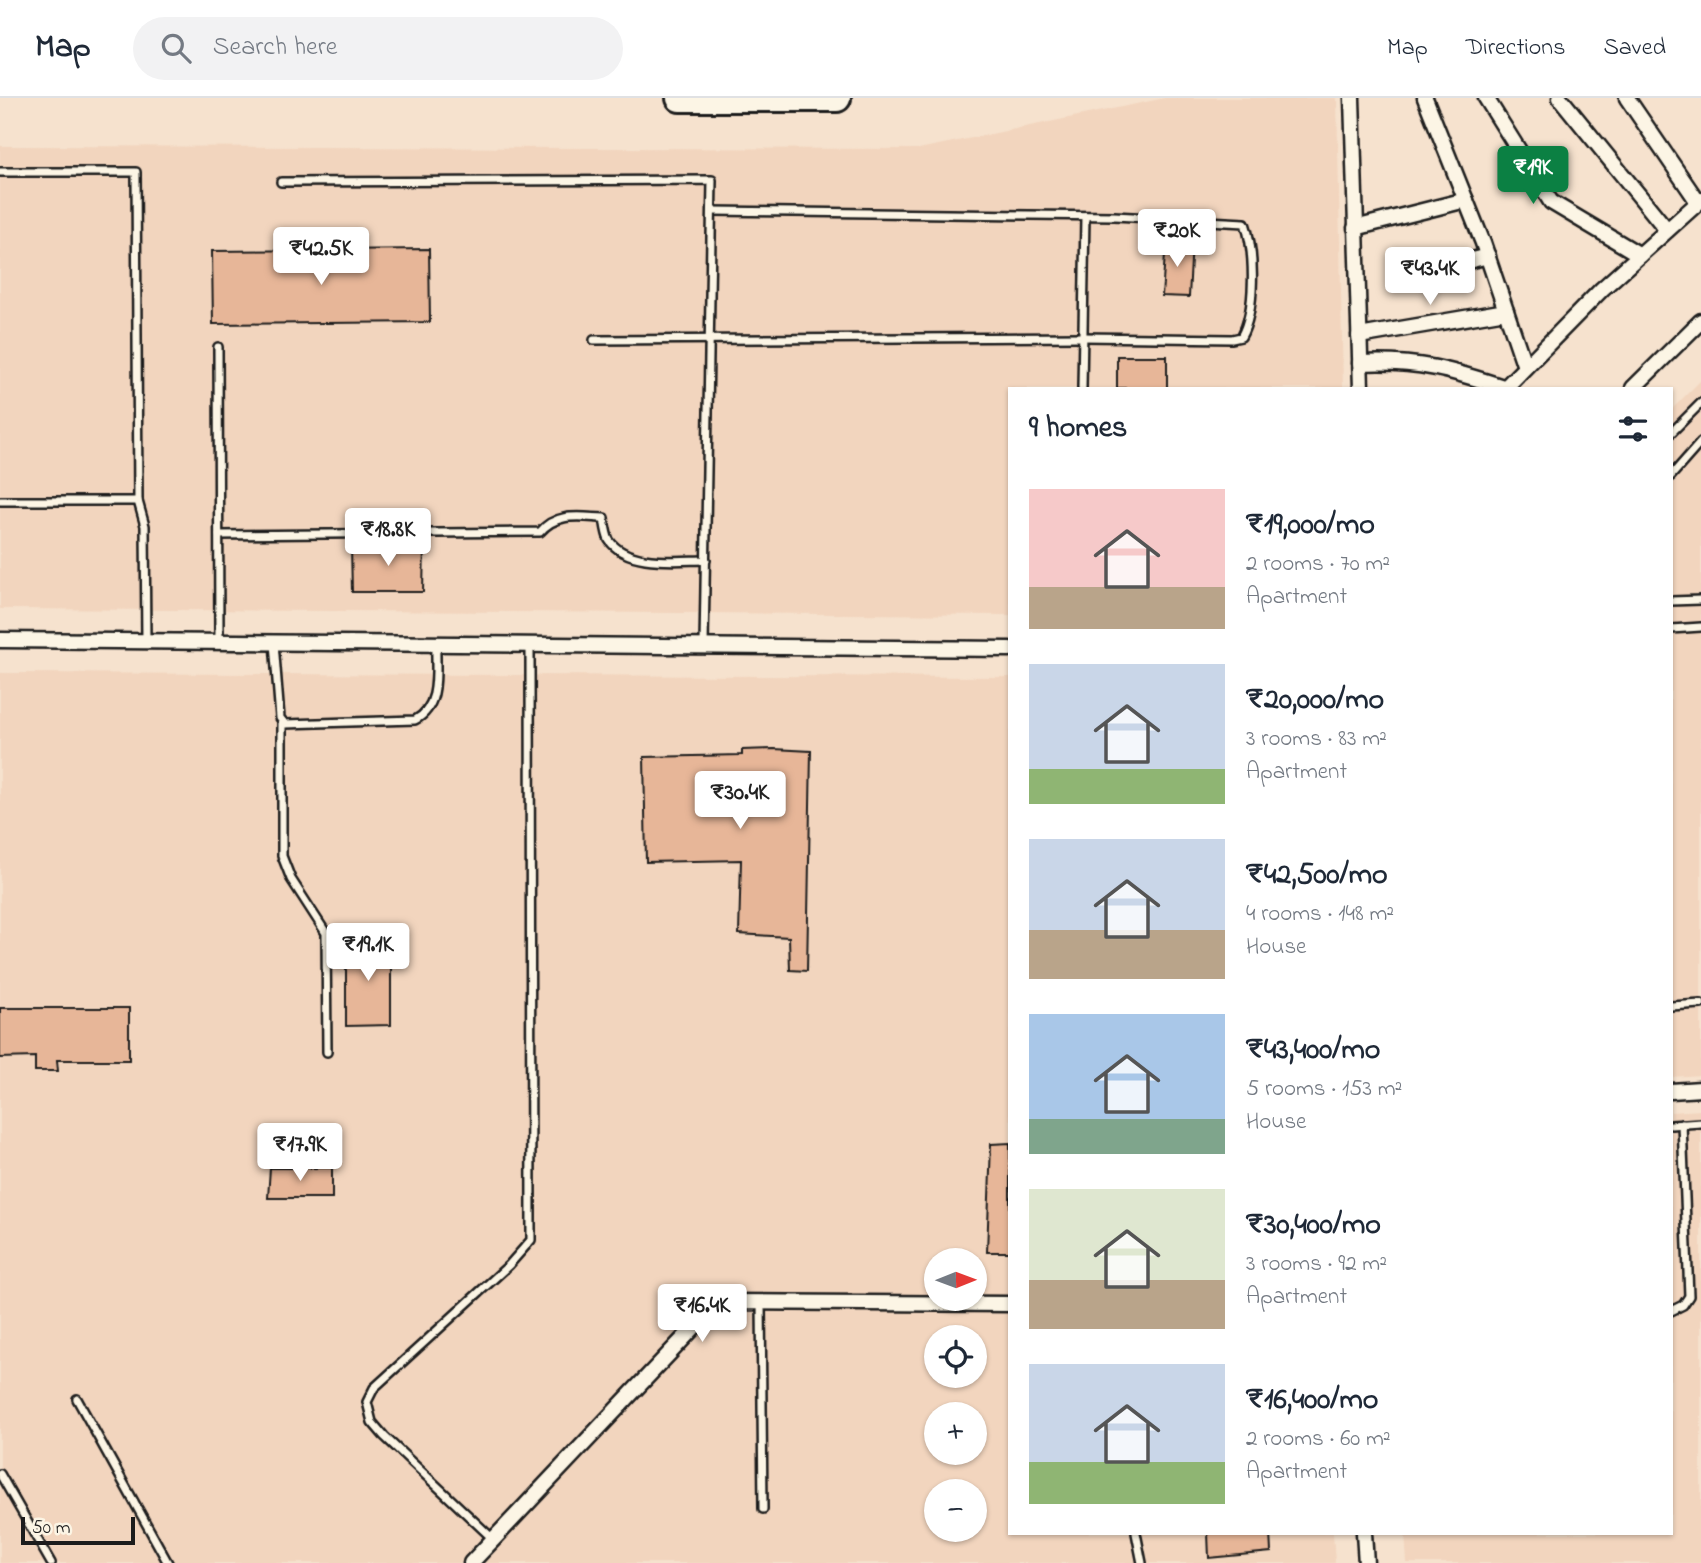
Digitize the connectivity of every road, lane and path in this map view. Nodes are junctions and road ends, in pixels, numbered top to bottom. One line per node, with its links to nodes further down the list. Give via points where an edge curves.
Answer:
1 (680, 98): 2 (highway)
2 (837, 98)
3 (1352, 98): 14 (street)
4 (1425, 98): 10 (street)
5 (1486, 98): 16 (street, via 1551,202)
6 (1560, 98): 15 (street)
7 (1627, 98): 11 (street)
8 (0, 172): 38 (lane, via 136,172)
9 (281, 182): 12 (lane, via 712,180)
10 (1466, 200): 14 (street); 17 (street)
11 (1700, 201): 15 (street)
12 (712, 211): 13 (lane); 22 (lane)
13 (1084, 216): 23 (lane); 23 (lane, via 1245,223 1252,269 1248,324 1241,337)
14 (1355, 228): 21 (street)
15 (1667, 230): 16 (street)
16 (1640, 255): 27 (street)
17 (1488, 256): 18 (street); 19 (street)
18 (1412, 275)
19 (1506, 312): 21 (street); 27 (street)
20 (1701, 321): 32 (street)
21 (1359, 336): 26 (street)
22 (710, 337): 23 (lane); 24 (lane); 40 (lane)
23 (1083, 337): 28 (lane)
24 (594, 340)
25 (218, 347): 39 (lane)
26 (1360, 363): 29 (street); 30 (street, via 1402,360)
27 (1525, 367): 31 (street)
28 (1082, 387)
29 (1361, 387)
30 (1503, 387)
31 (1507, 387)
32 (1634, 387)
33 (1701, 403): 34 (lane)
34 (1673, 431)
35 (1701, 443): 36 (lane)
36 (1673, 474)
37 (0, 501): 38 (lane)
38 (138, 501): 46 (lane, via 145,526)
39 (219, 535): 40 (lane, via 540,532 559,517 604,518 610,540 627,553 651,559); 47 (lane)
40 (706, 560): 51 (lane)
41 (1701, 600): 42 (lane)
42 (1673, 601)
43 (1701, 626): 44 (lane)
44 (1673, 629)
45 (0, 640): 46 (street)
46 (146, 641): 47 (street)
47 (219, 641): 48 (street)
48 (274, 642): 49 (street); 53 (lane)
49 (436, 643): 50 (street); 53 (lane, via 433,704 423,716 415,720)
50 (530, 643): 51 (street); 70 (lane, via 531,1240 374,1388 367,1402 372,1422 383,1436)
51 (704, 645): 52 (street)
52 (1008, 649)
53 (282, 723): 56 (lane, via 282,856 290,879 326,933)
54 (1701, 1004): 55 (lane)
55 (1673, 1006)
56 (327, 1052)
57 (1701, 1089): 58 (street)
58 (1673, 1091)
59 (1701, 1123): 60 (lane)
60 (1682, 1124): 61 (lane); 64 (lane, via 1689,1296)
61 (1673, 1125)
62 (761, 1302): 63 (street); 67 (lane); 70 (street, via 718,1302)
63 (1008, 1304)
64 (1673, 1310)
65 (77, 1399): 72 (lane)
66 (0, 1474): 71 (lane)
67 (763, 1509)
68 (1136, 1535): 74 (lane)
69 (1364, 1535): 75 (street)
70 (494, 1540): 73 (street)
71 (51, 1563)
72 (168, 1563)
73 (471, 1563)
74 (1142, 1563)
75 (1366, 1563)

